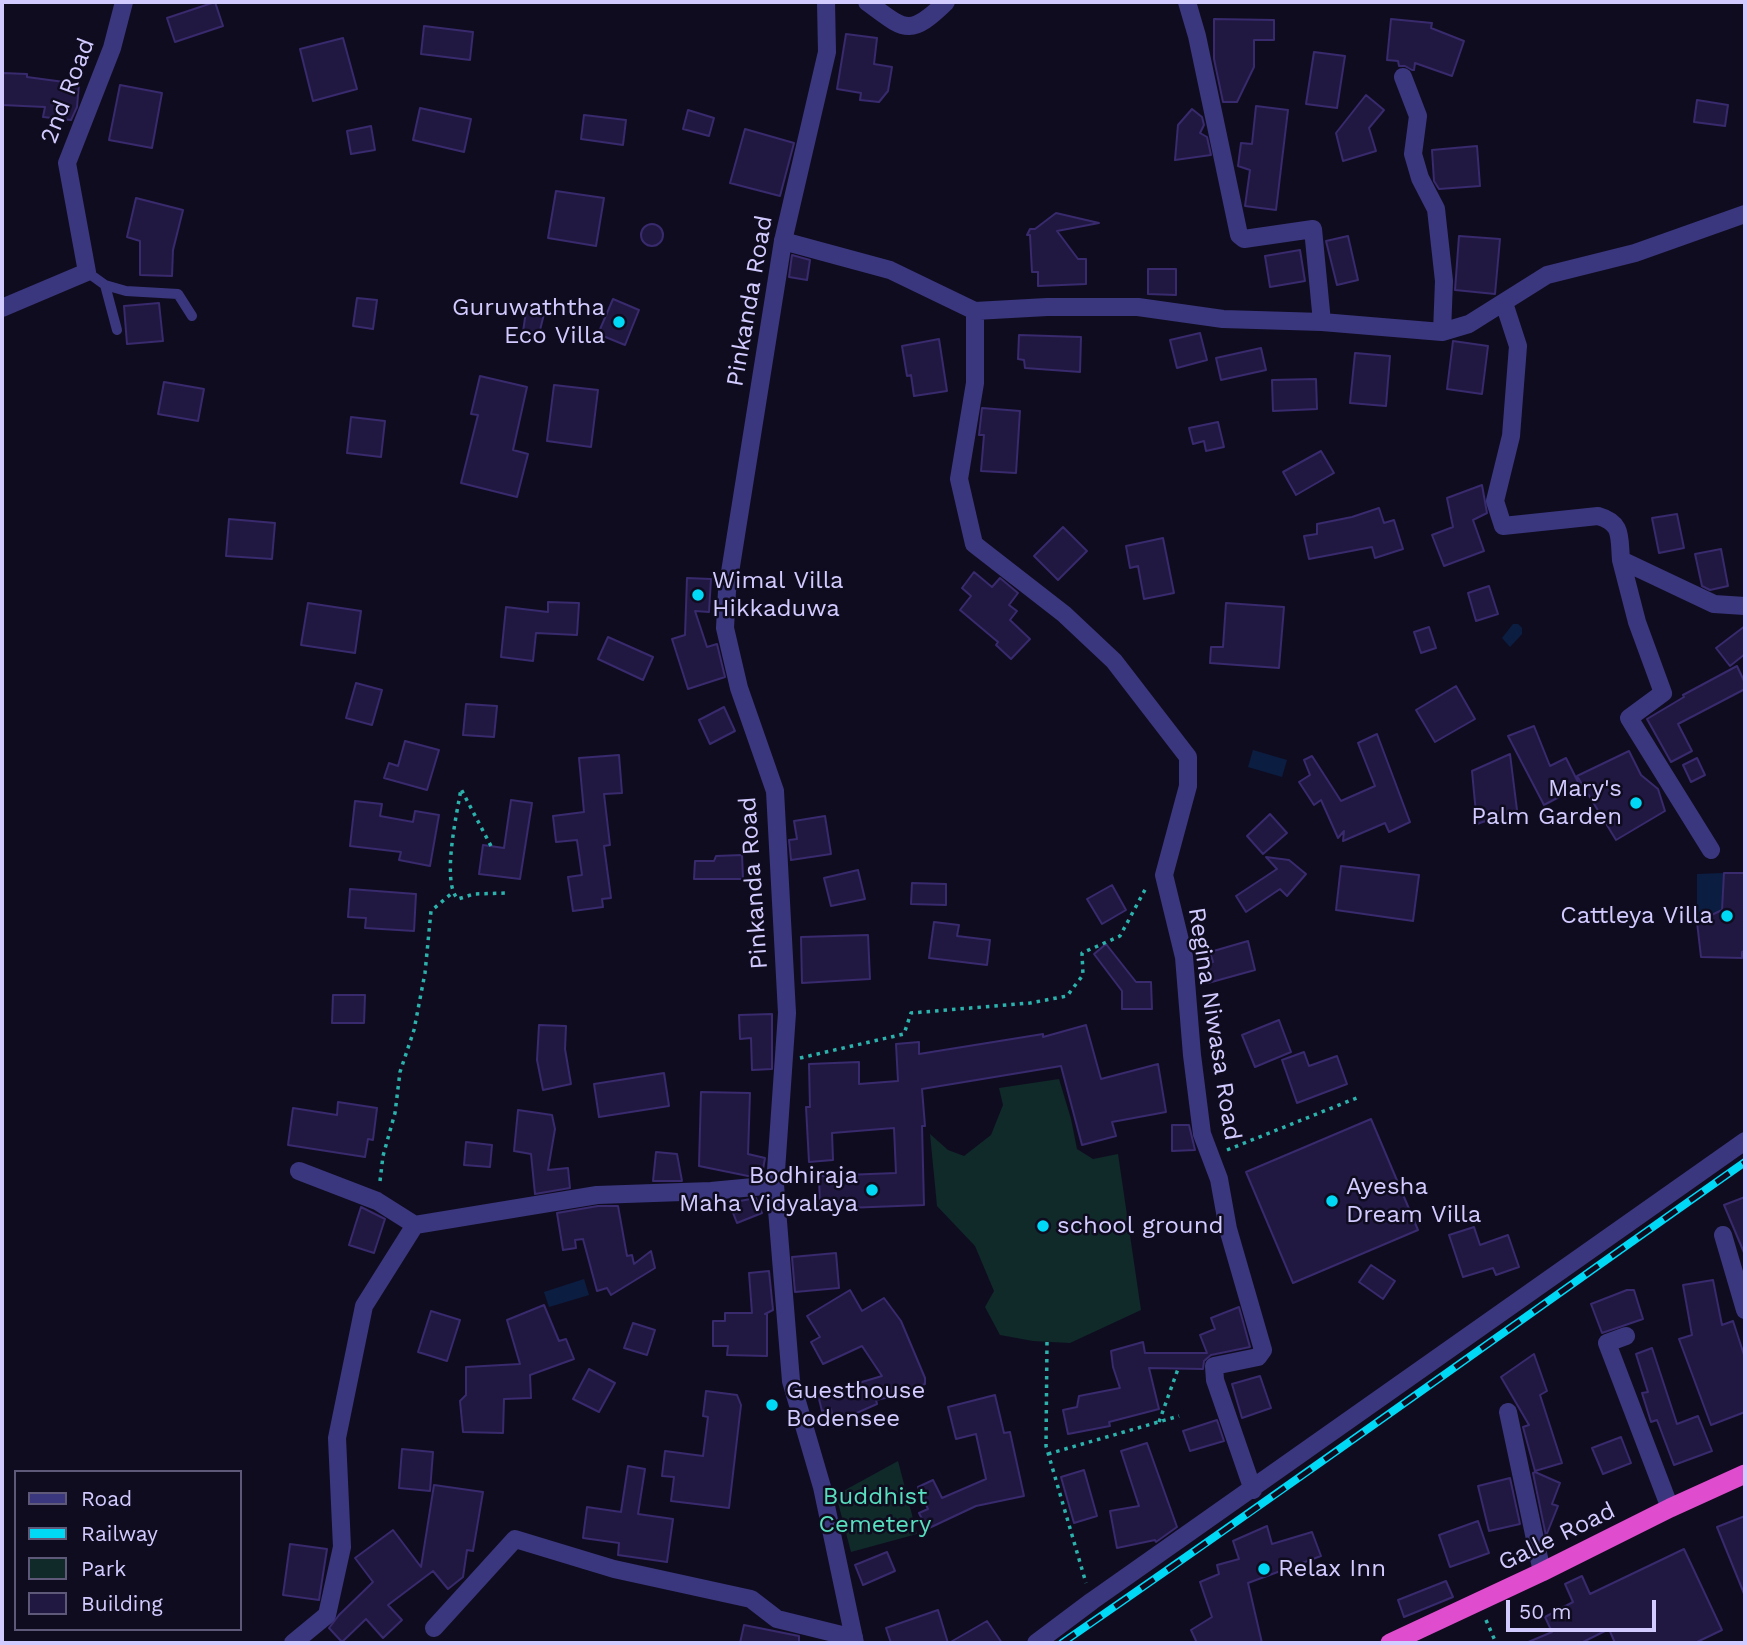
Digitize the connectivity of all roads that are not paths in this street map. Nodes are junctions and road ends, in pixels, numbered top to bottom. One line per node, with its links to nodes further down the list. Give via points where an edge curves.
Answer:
1 (124, 2): 9 (street, 2nd Road, via 112,48 67,163)
2 (825, 2): 8 (street, Pinkanda Road, via 827,52)
3 (867, 2): 4 (street, via 901,27 916,26)
4 (946, 2)
5 (1187, 2): 15 (street, via 1239,235 1244,239 1313,229)
6 (1403, 77): 17 (street, via 1418,116 1413,154 1436,209 1444,281)
7 (1745, 214): 11 (street, via 1635,253 1547,275)
8 (783, 241): 13 (street, via 890,270); 23 (street, Pinkanda Road, via 727,591 725,628 739,688 775,791 787,1013)
9 (87, 272): 10 (lane); 12 (street)
10 (105, 285): 14 (lane, via 178,294); 16 (lane)
11 (1504, 303): 17 (street, via 1469,324); 18 (street, via 1518,346 1510,436 1494,500 1503,526 1598,516 1611,520 1618,529)
12 (2, 308)
13 (975, 311): 15 (street, via 1138,307 1223,319); 30 (street, Regina Niwasa Road, via 975,383 959,480 974,544 1064,614 1114,661 1188,757 1188,786 1164,875 1184,957 1202,1134 1219,1179 1262,1350 1258,1357 1214,1366 1213,1373)
14 (192, 316)
15 (1322, 322): 17 (street)
16 (117, 330)
17 (1442, 332)
18 (1621, 560): 19 (street, via 1714,604); 20 (street, via 1662,693 1629,718)
19 (1745, 606)
20 (1711, 850)
21 (1745, 1141): 30 (street)
22 (299, 1171): 24 (street, via 377,1201)
23 (775, 1185): 24 (street, via 597,1195); 34 (street, Pinkanda Road, via 791,1381 822,1487)
24 (415, 1225): 35 (street, via 364,1306 337,1438 342,1547 327,1615)
25 (1723, 1235): 26 (street)
26 (1745, 1310)
27 (1626, 1336): 31 (street, via 1607,1343)
28 (1508, 1412): 32 (street)
29 (1745, 1474): 31 (highway, Galle Road)
30 (1253, 1490): 36 (street)
31 (1670, 1507): 32 (highway, Galle Road)
32 (1542, 1572): 37 (highway, Galle Road)
33 (434, 1628): 34 (street, via 515,1539 614,1569 751,1599 777,1619)
34 (854, 1641)
35 (293, 1643)
36 (1036, 1643)
37 (1390, 1643)

